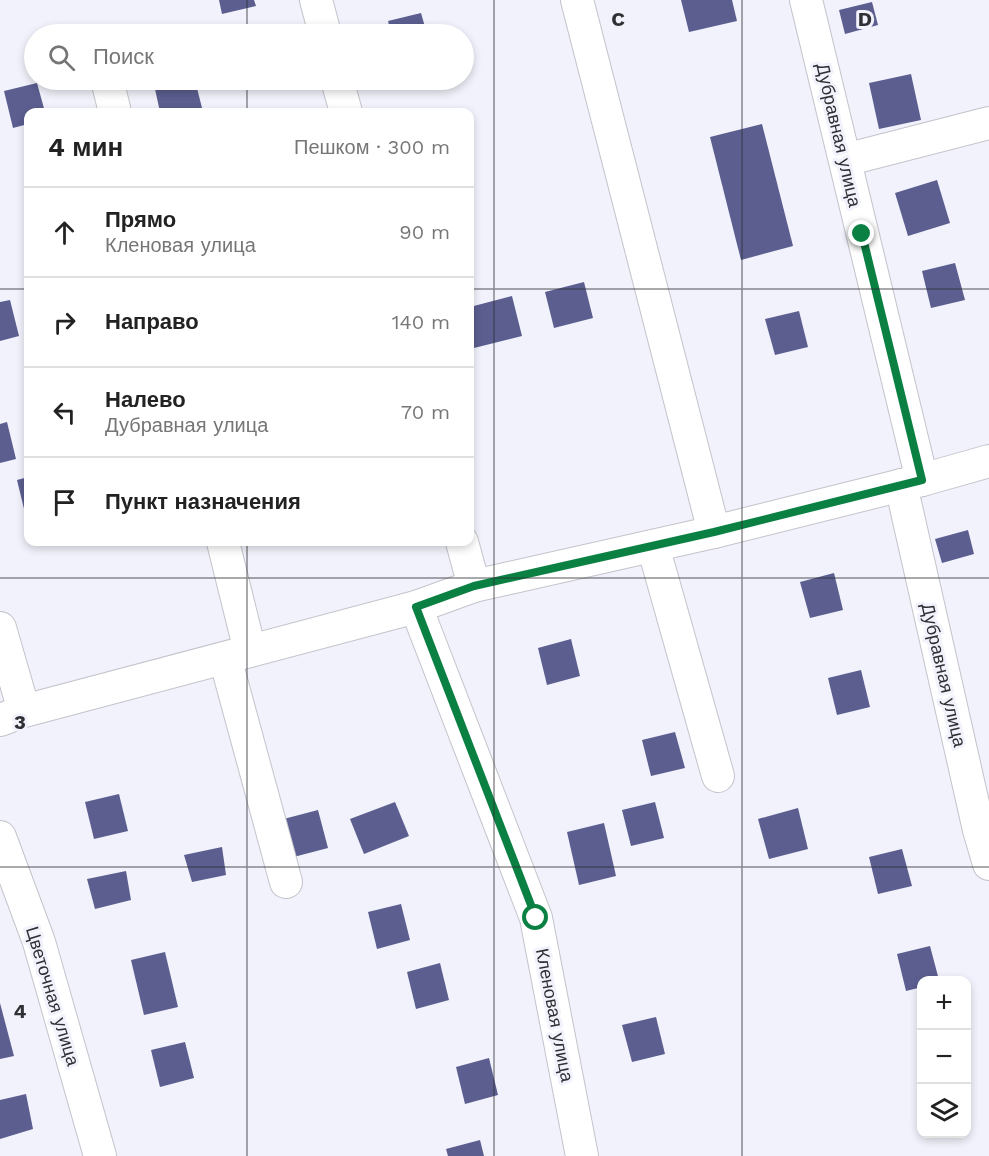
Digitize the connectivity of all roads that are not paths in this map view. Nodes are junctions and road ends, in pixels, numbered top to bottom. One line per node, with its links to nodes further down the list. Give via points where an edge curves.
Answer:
1 (316, 0): 4 (street)
2 (578, 0): 13 (street)
3 (806, 0): 10 (street, Дубравная улица)
4 (322, 24)
5 (110, 90): 7 (street)
6 (340, 90): 8 (street)
7 (114, 108)
8 (345, 108)
9 (989, 123): 10 (street)
10 (845, 160): 12 (street, Дубравная улица)
11 (989, 461): 12 (street)
12 (912, 482): 13 (street); 24 (street, Дубравная улица, via 979,830)
13 (714, 532): 16 (street)
14 (224, 546): 20 (street)
15 (463, 546): 17 (street)
16 (653, 546): 17 (street); 22 (street)
17 (474, 586): 18 (street)
18 (416, 607): 20 (street); 27 (street, Кленовая улица, via 536,918)
19 (0, 628): 21 (street)
20 (238, 654): 21 (street); 25 (street)
21 (12, 715)
22 (718, 776)
23 (0, 837): 26 (street, Цветочная улица, via 39,942)
24 (989, 864)
25 (286, 882)
26 (100, 1156)
27 (582, 1156)

